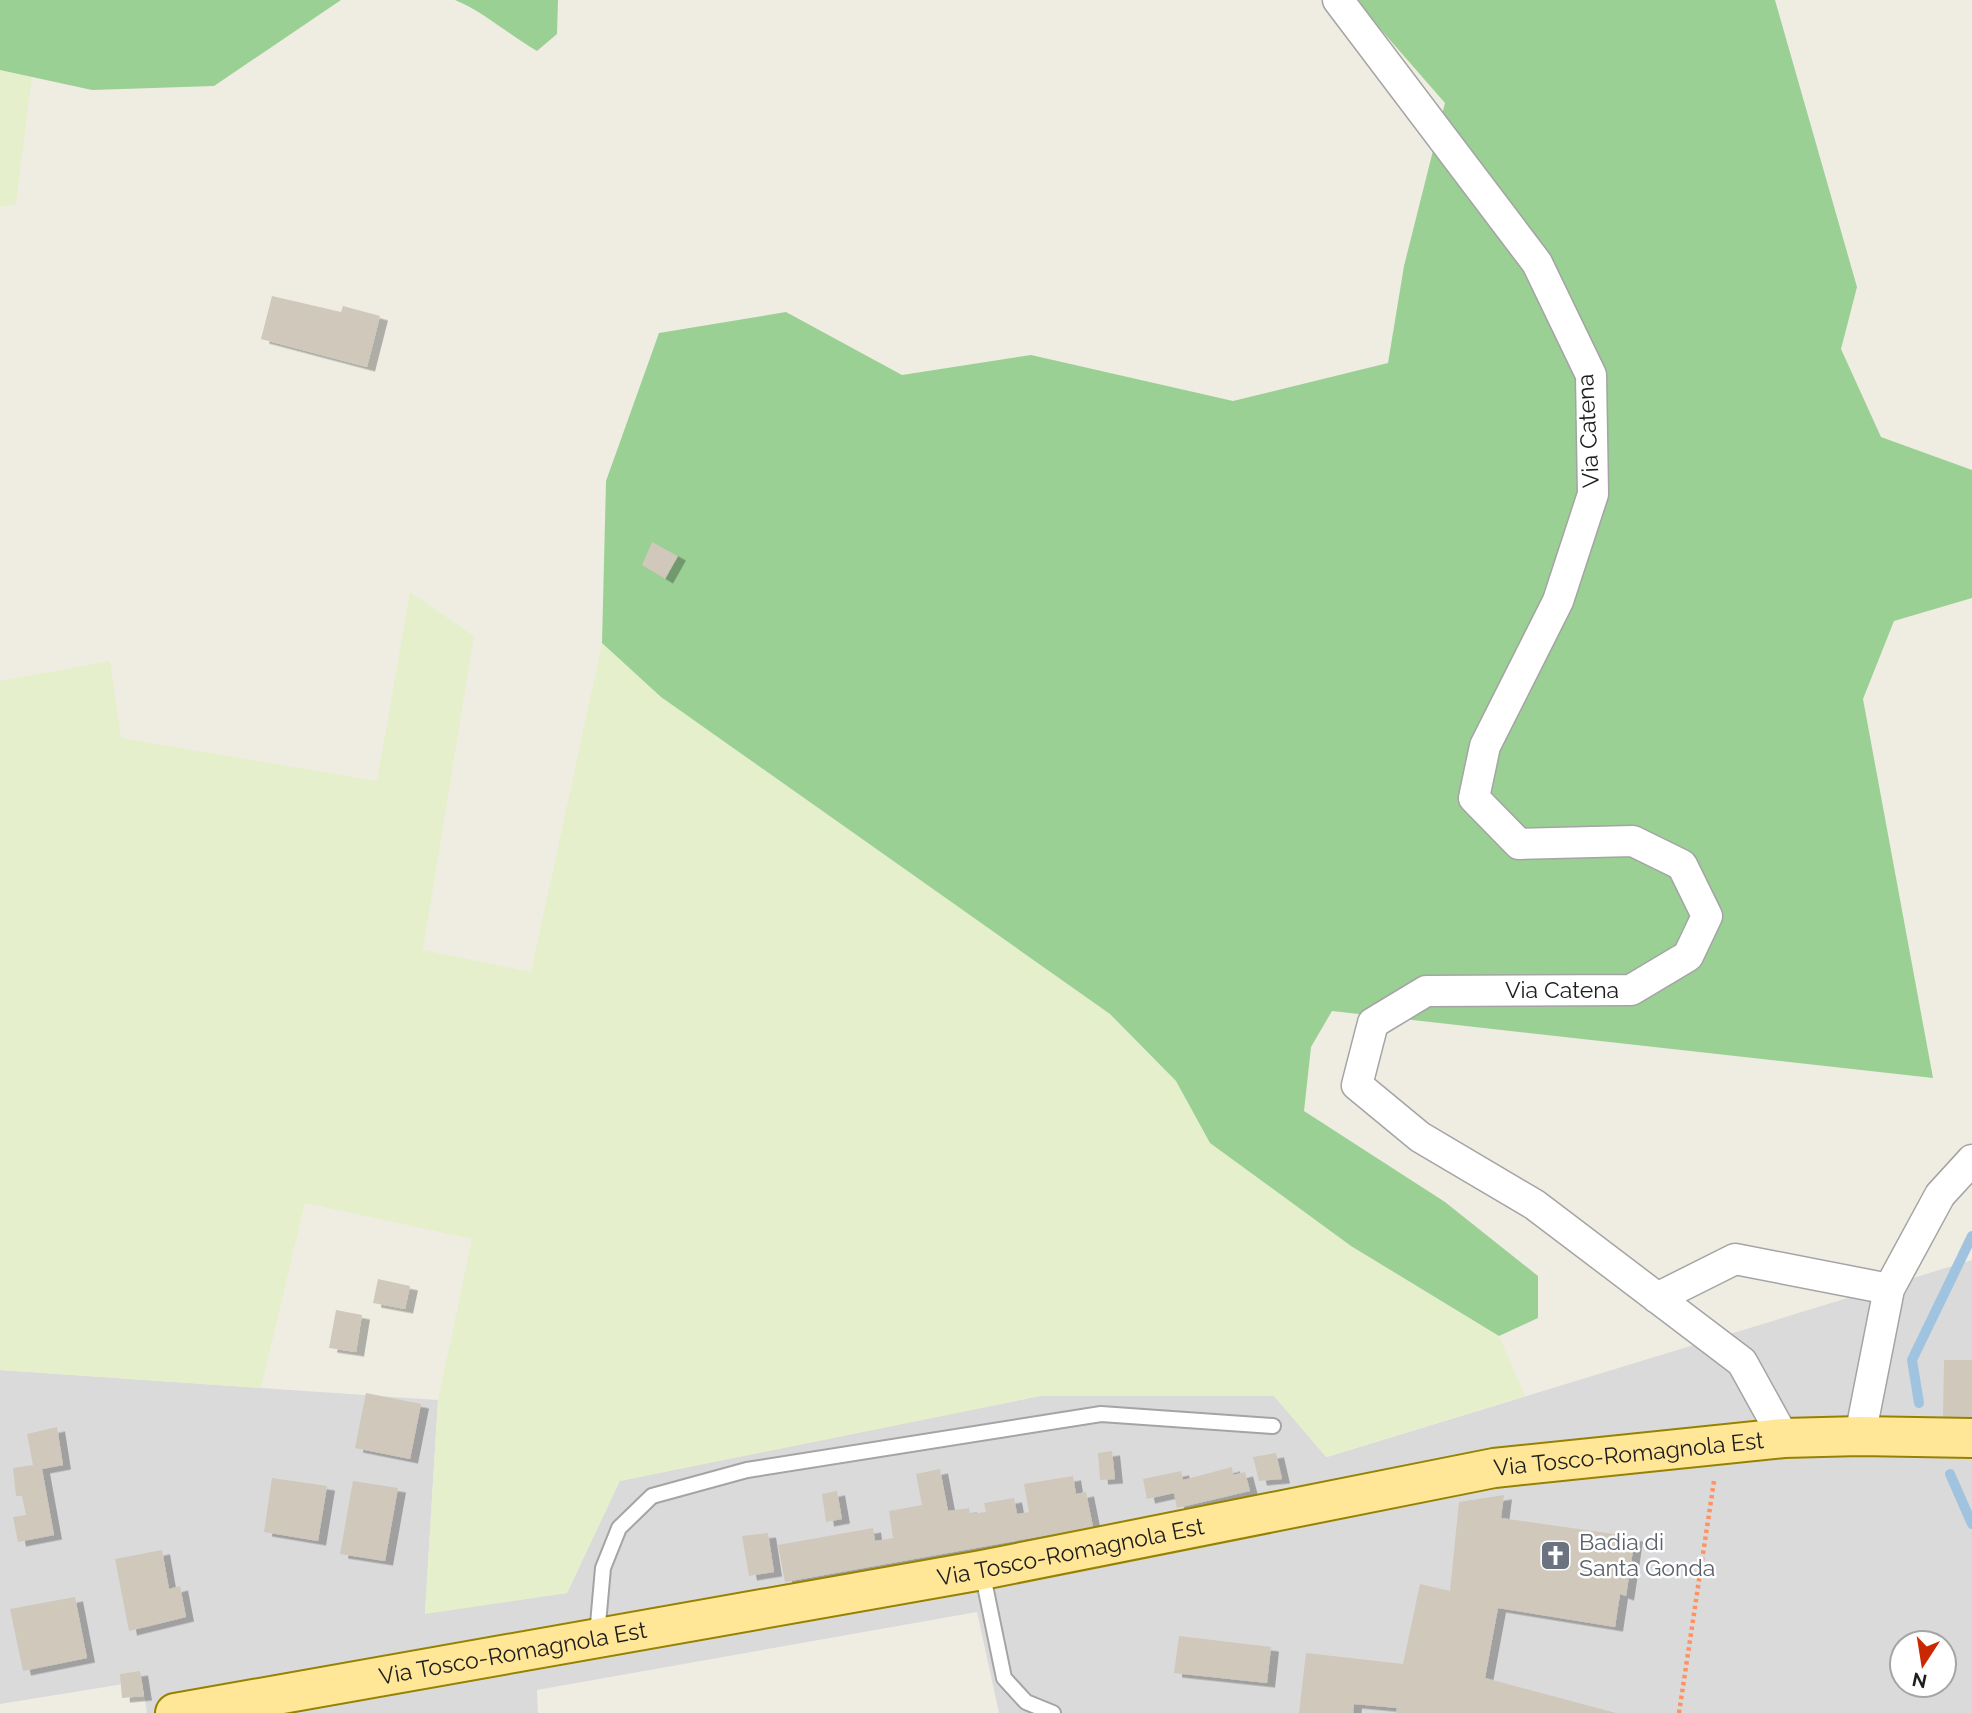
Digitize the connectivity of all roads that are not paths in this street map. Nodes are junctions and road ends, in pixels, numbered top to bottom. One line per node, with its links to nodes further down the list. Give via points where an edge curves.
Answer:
1 (1338, 0): 4 (street, Via Catena, via 1537,263 1591,374 1593,494 1558,601 1485,746 1474,799 1518,844 1633,841 1682,865 1707,916 1688,956 1631,990 1426,991 1373,1023 1357,1086 1420,1137 1535,1205)
2 (1972, 1160): 3 (street, via 1940,1195)
3 (1889, 1289): 4 (street, via 1735,1259); 6 (street)
4 (1657, 1298): 7 (street, Via Catena, via 1742,1362)
5 (1273, 1426): 10 (lane, via 1101,1414 747,1470 652,1496 620,1528 603,1568)
6 (1860, 1436): 7 (main road, Via Tosco-Romagnola Est); 8 (main road, Via Tosco-Romagnola Est)
7 (1784, 1438): 9 (main road, Via Tosco-Romagnola Est, via 1494,1468)
8 (1972, 1438)
9 (982, 1570): 10 (main road, Via Tosco-Romagnola Est); 12 (lane, via 1004,1678 1026,1702)
10 (597, 1640): 11 (main road, Via Tosco-Romagnola Est)
11 (175, 1713)
12 (1053, 1713)

